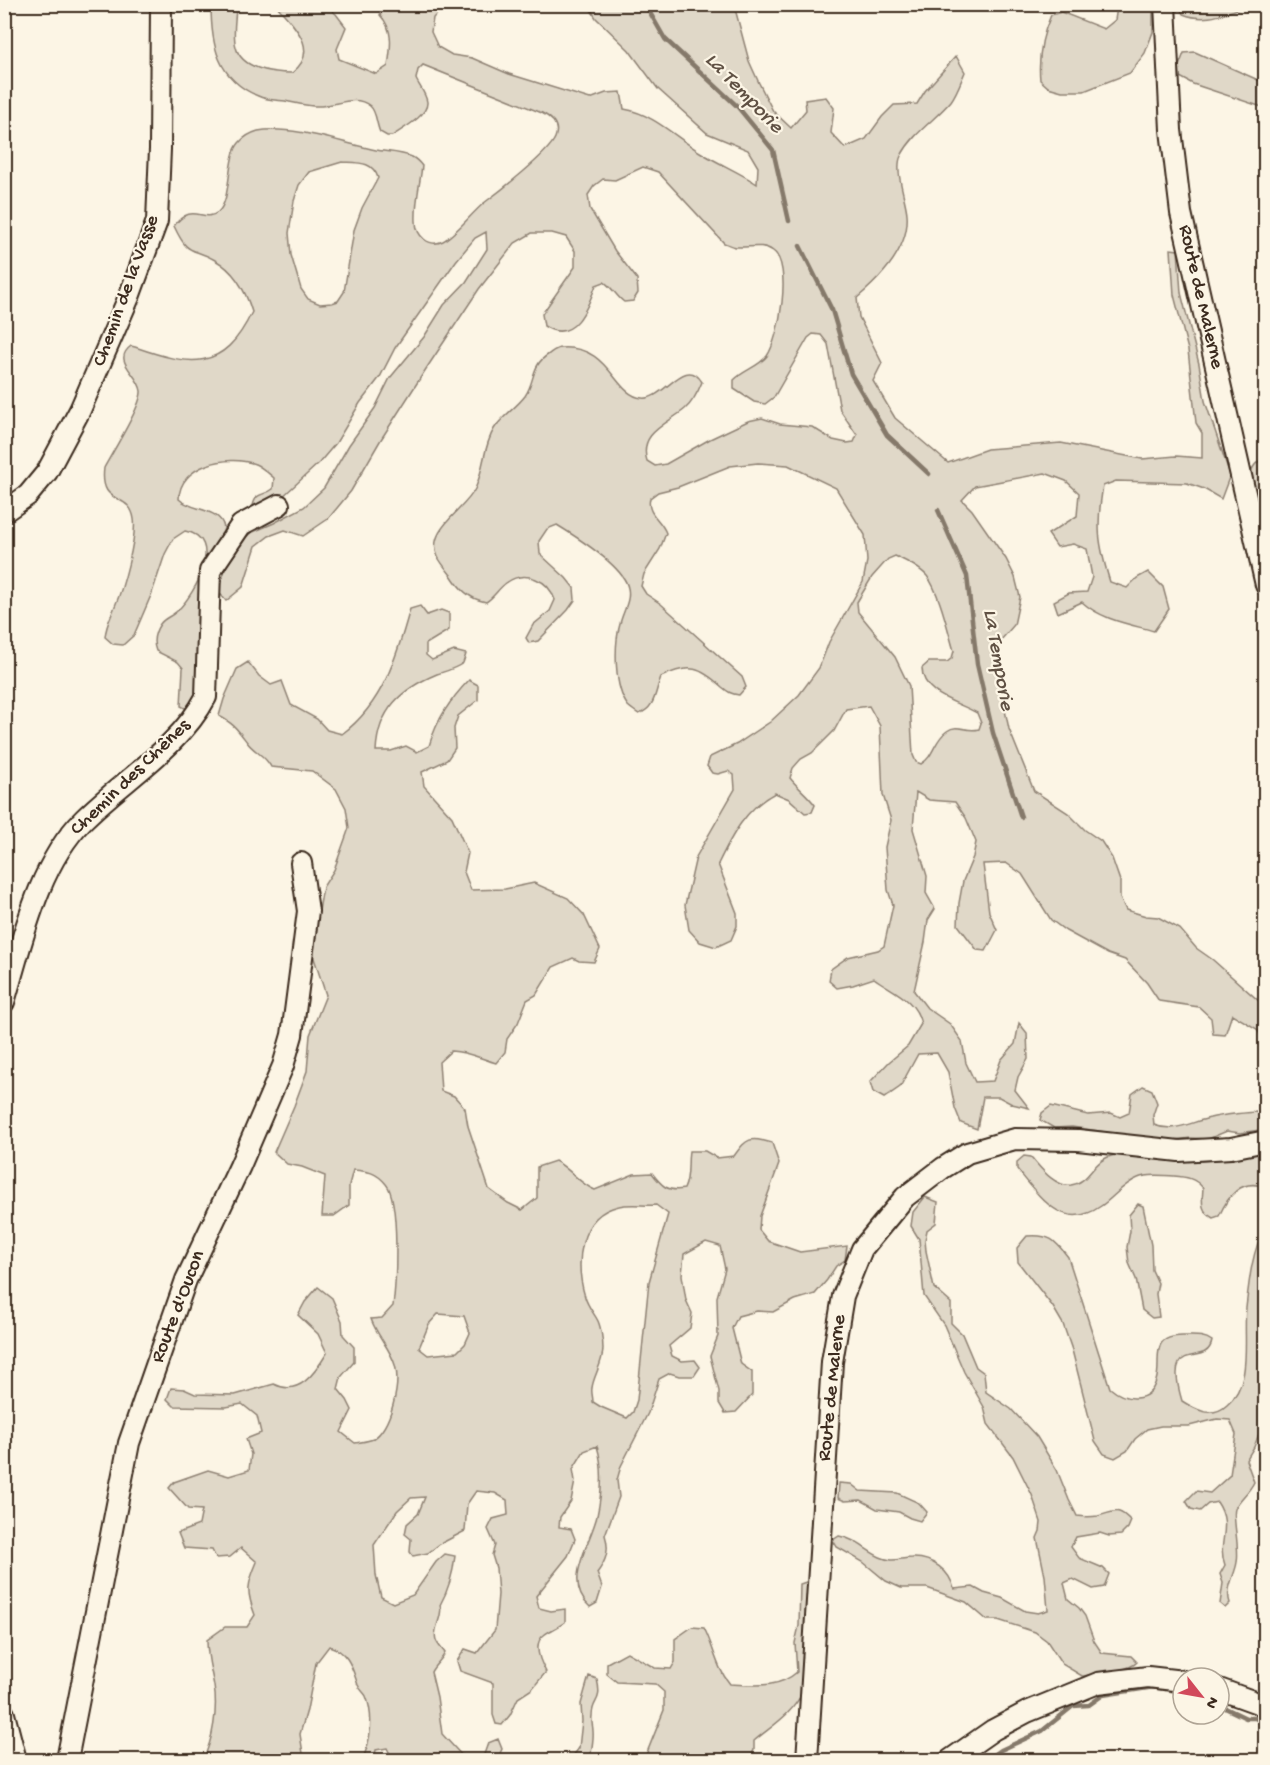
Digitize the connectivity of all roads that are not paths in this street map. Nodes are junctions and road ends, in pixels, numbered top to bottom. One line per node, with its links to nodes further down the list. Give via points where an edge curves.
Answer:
1 (161, 4): 4 (street, Chemin de la Vasse, via 157,221 80,410 47,472 28,495)
2 (1165, 4): 5 (street, Route de Malerne, via 1171,130 1181,213)
3 (279, 505): 7 (street, Chemin des Chênes, via 241,525 210,571 206,697 198,714 174,740 82,820 58,850 34,904)
4 (4, 512)
5 (1266, 585)
6 (301, 863): 14 (street, Route d'Oucon, via 308,911 292,1035 283,1066 186,1280 129,1443)
7 (4, 1002)
8 (1266, 1141): 15 (street, Route de Malerne, via 1179,1151 1078,1140 1015,1139 997,1143 959,1158 905,1197 862,1249 843,1296 831,1362)
9 (1171, 1680): 16 (street, via 1148,1677 1098,1683 1027,1712 993,1730)
10 (1231, 1693): 11 (street)
11 (1266, 1706)
12 (4, 1713): 13 (street)
13 (16, 1761)
14 (68, 1761)
15 (807, 1761)
16 (950, 1761)

